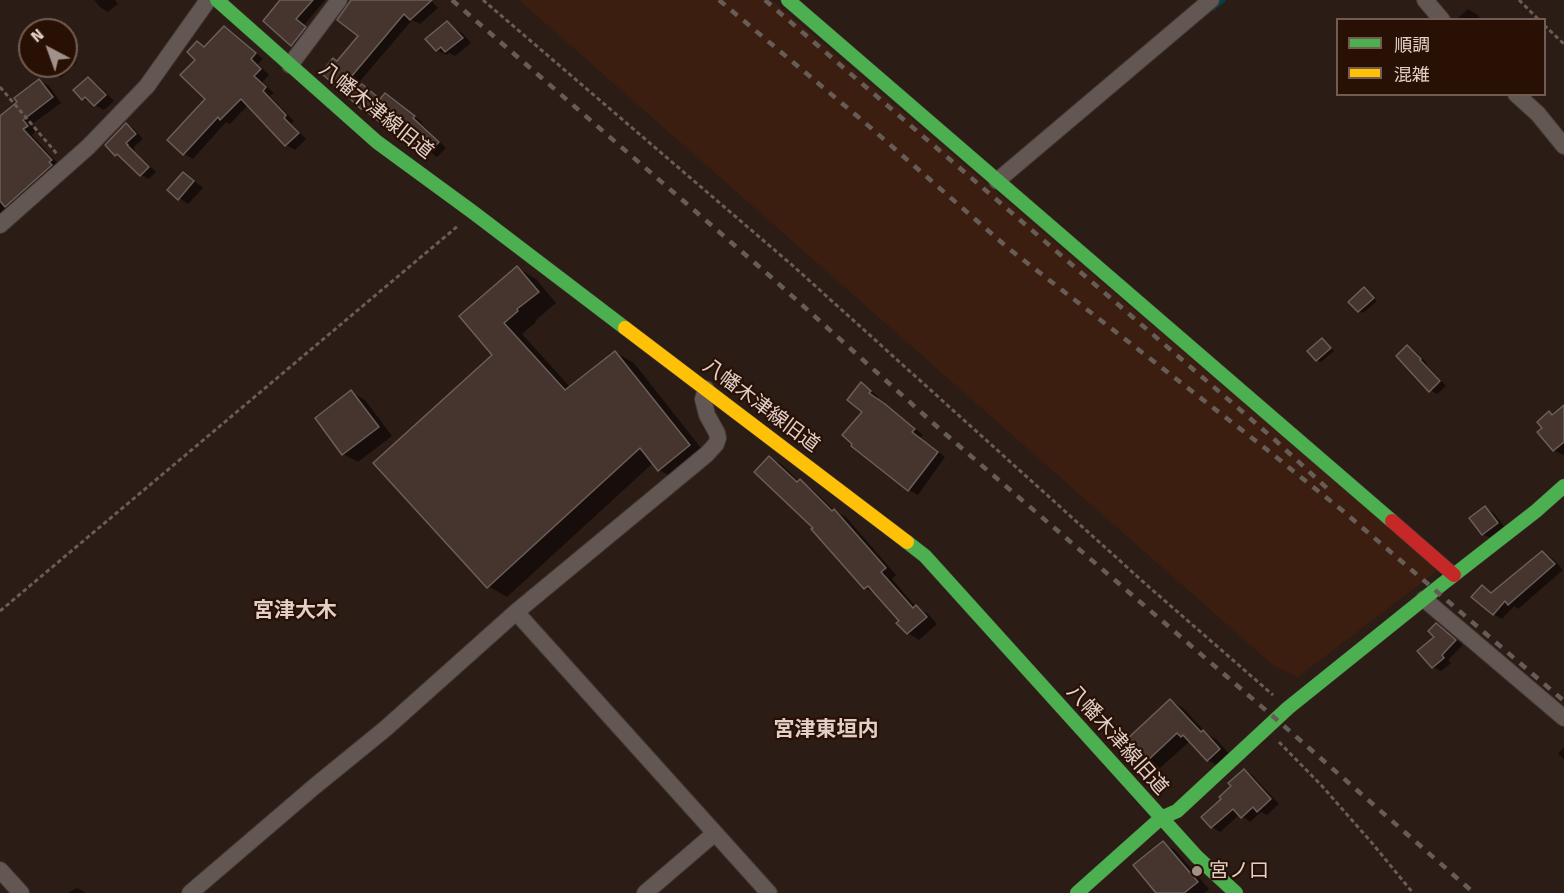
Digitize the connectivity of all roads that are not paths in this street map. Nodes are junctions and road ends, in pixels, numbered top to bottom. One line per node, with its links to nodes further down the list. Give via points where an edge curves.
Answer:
1 (208, 0): 12 (street, via 147,86 88,147)
2 (217, 0): 8 (street, 八幡木津線旧道)
3 (339, 0): 8 (street)
4 (788, 0): 11 (street)
5 (1211, 0): 11 (street)
6 (1425, 0): 7 (street)
7 (1440, 18)
8 (290, 65): 13 (street, 八幡木津線旧道, via 377,142)
9 (1518, 96): 10 (street)
10 (1564, 146)
11 (997, 181): 15 (street)
12 (0, 225)
13 (706, 389): 17 (street, via 703,399 717,433 716,444); 19 (street, 八幡木津線旧道, via 925,556)
14 (1564, 486): 15 (street)
15 (1454, 575): 16 (street)
16 (1424, 599): 18 (street); 19 (street, via 1288,708 1177,811)
17 (516, 612): 20 (street); 23 (street, via 385,729)
18 (1564, 718)
19 (1161, 818): 26 (street); 27 (street, 八幡木津線旧道)
20 (715, 833): 24 (street); 25 (street)
21 (0, 870): 22 (street)
22 (21, 893)
23 (190, 893)
24 (645, 893)
25 (769, 893)
26 (1077, 893)
27 (1236, 893)

